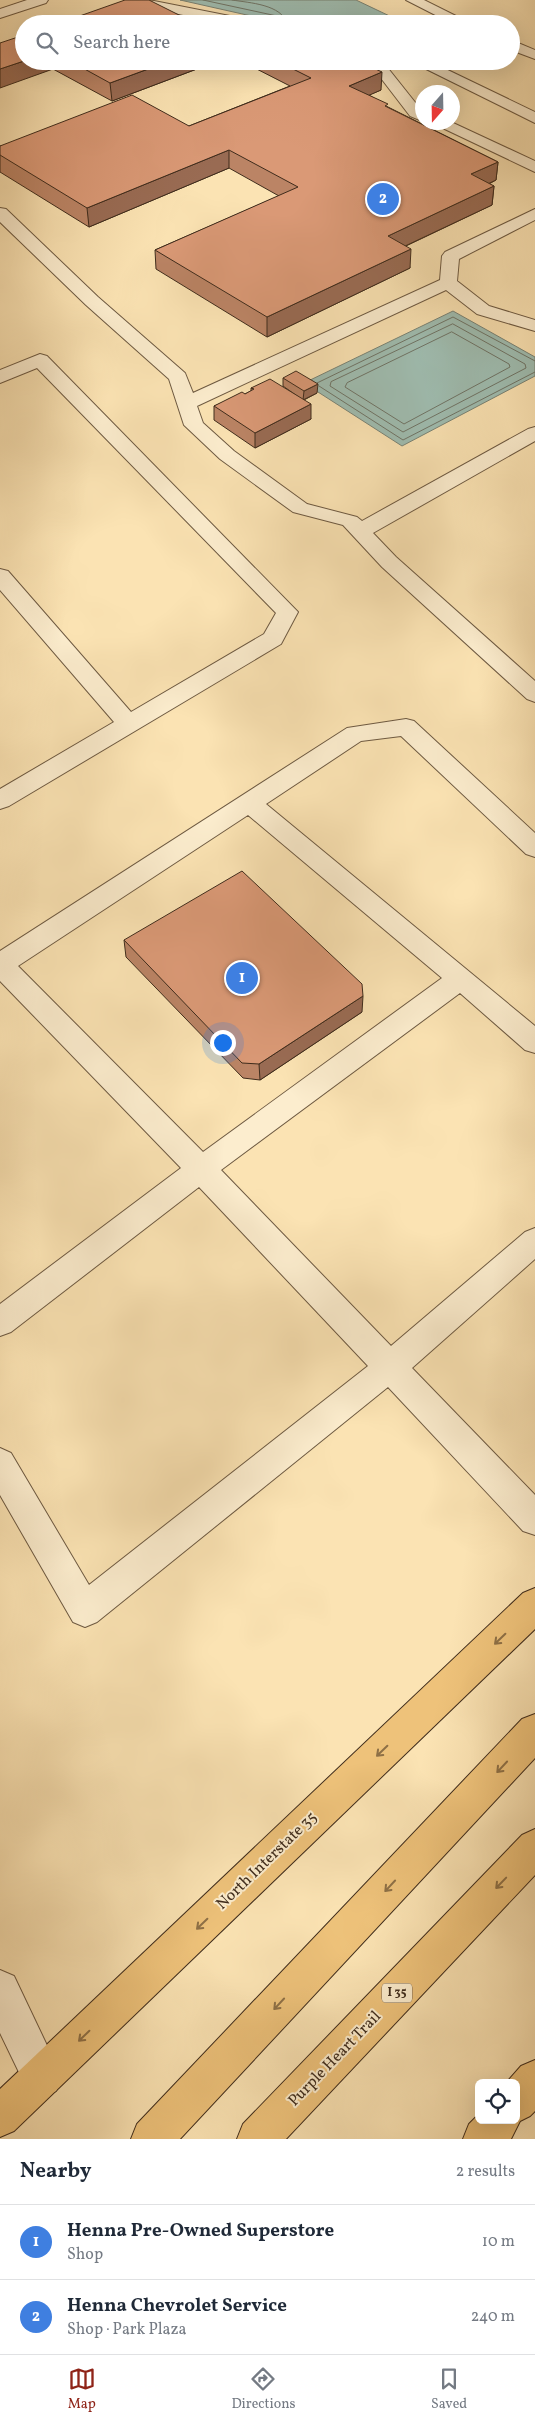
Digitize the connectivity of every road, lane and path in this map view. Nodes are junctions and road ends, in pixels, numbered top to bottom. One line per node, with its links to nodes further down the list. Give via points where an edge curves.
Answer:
1 (41, 0): 3 (street)
2 (413, 0): 4 (street)
3 (0, 14)
4 (444, 14)
5 (104, 15): 6 (street, via 123,8 154,5)
6 (205, 15)
7 (520, 48): 8 (street)
8 (535, 55)
9 (382, 70): 11 (street)
10 (436, 70): 12 (street)
11 (415, 113)
12 (535, 118)
13 (454, 130): 14 (street)
14 (535, 167)
15 (0, 213): 20 (street, via 178,377)
16 (535, 214): 17 (street, via 451,256)
17 (448, 282): 18 (street, via 483,310); 20 (street)
18 (535, 326)
19 (0, 377): 25 (street, via 40,360 287,612 273,639)
20 (187, 404): 22 (street, via 194,425 227,455 300,508 350,520)
21 (535, 433): 22 (street)
22 (360, 531): 24 (street, via 396,568)
23 (0, 576): 25 (street)
24 (535, 694)
25 (128, 724): 26 (street)
26 (0, 800)
27 (250, 804): 28 (street, via 355,734 406,727); 29 (street); 30 (street)
28 (535, 848)
29 (0, 964): 32 (street)
30 (461, 978): 31 (street); 32 (street)
31 (535, 1042)
32 (201, 1170): 34 (street); 35 (street)
33 (535, 1240): 35 (street)
34 (0, 1322)
35 (390, 1367): 36 (street, via 85,1610); 37 (street)
36 (0, 1464)
37 (535, 1519)
38 (535, 1605): 42 (main road, North Interstate 35, one-way to 42)
39 (535, 1732): 47 (main road, one-way to 47)
40 (535, 1848): 48 (main road, Purple Heart Trail / I 35, one-way to 48)
41 (0, 1990): 42 (street)
42 (42, 2077): 45 (main road, North Interstate 35)
43 (535, 2080): 44 (main road)
44 (520, 2097)
45 (0, 2117)
46 (497, 2124): 49 (main road)
47 (152, 2139)
48 (258, 2139)
49 (484, 2139)

